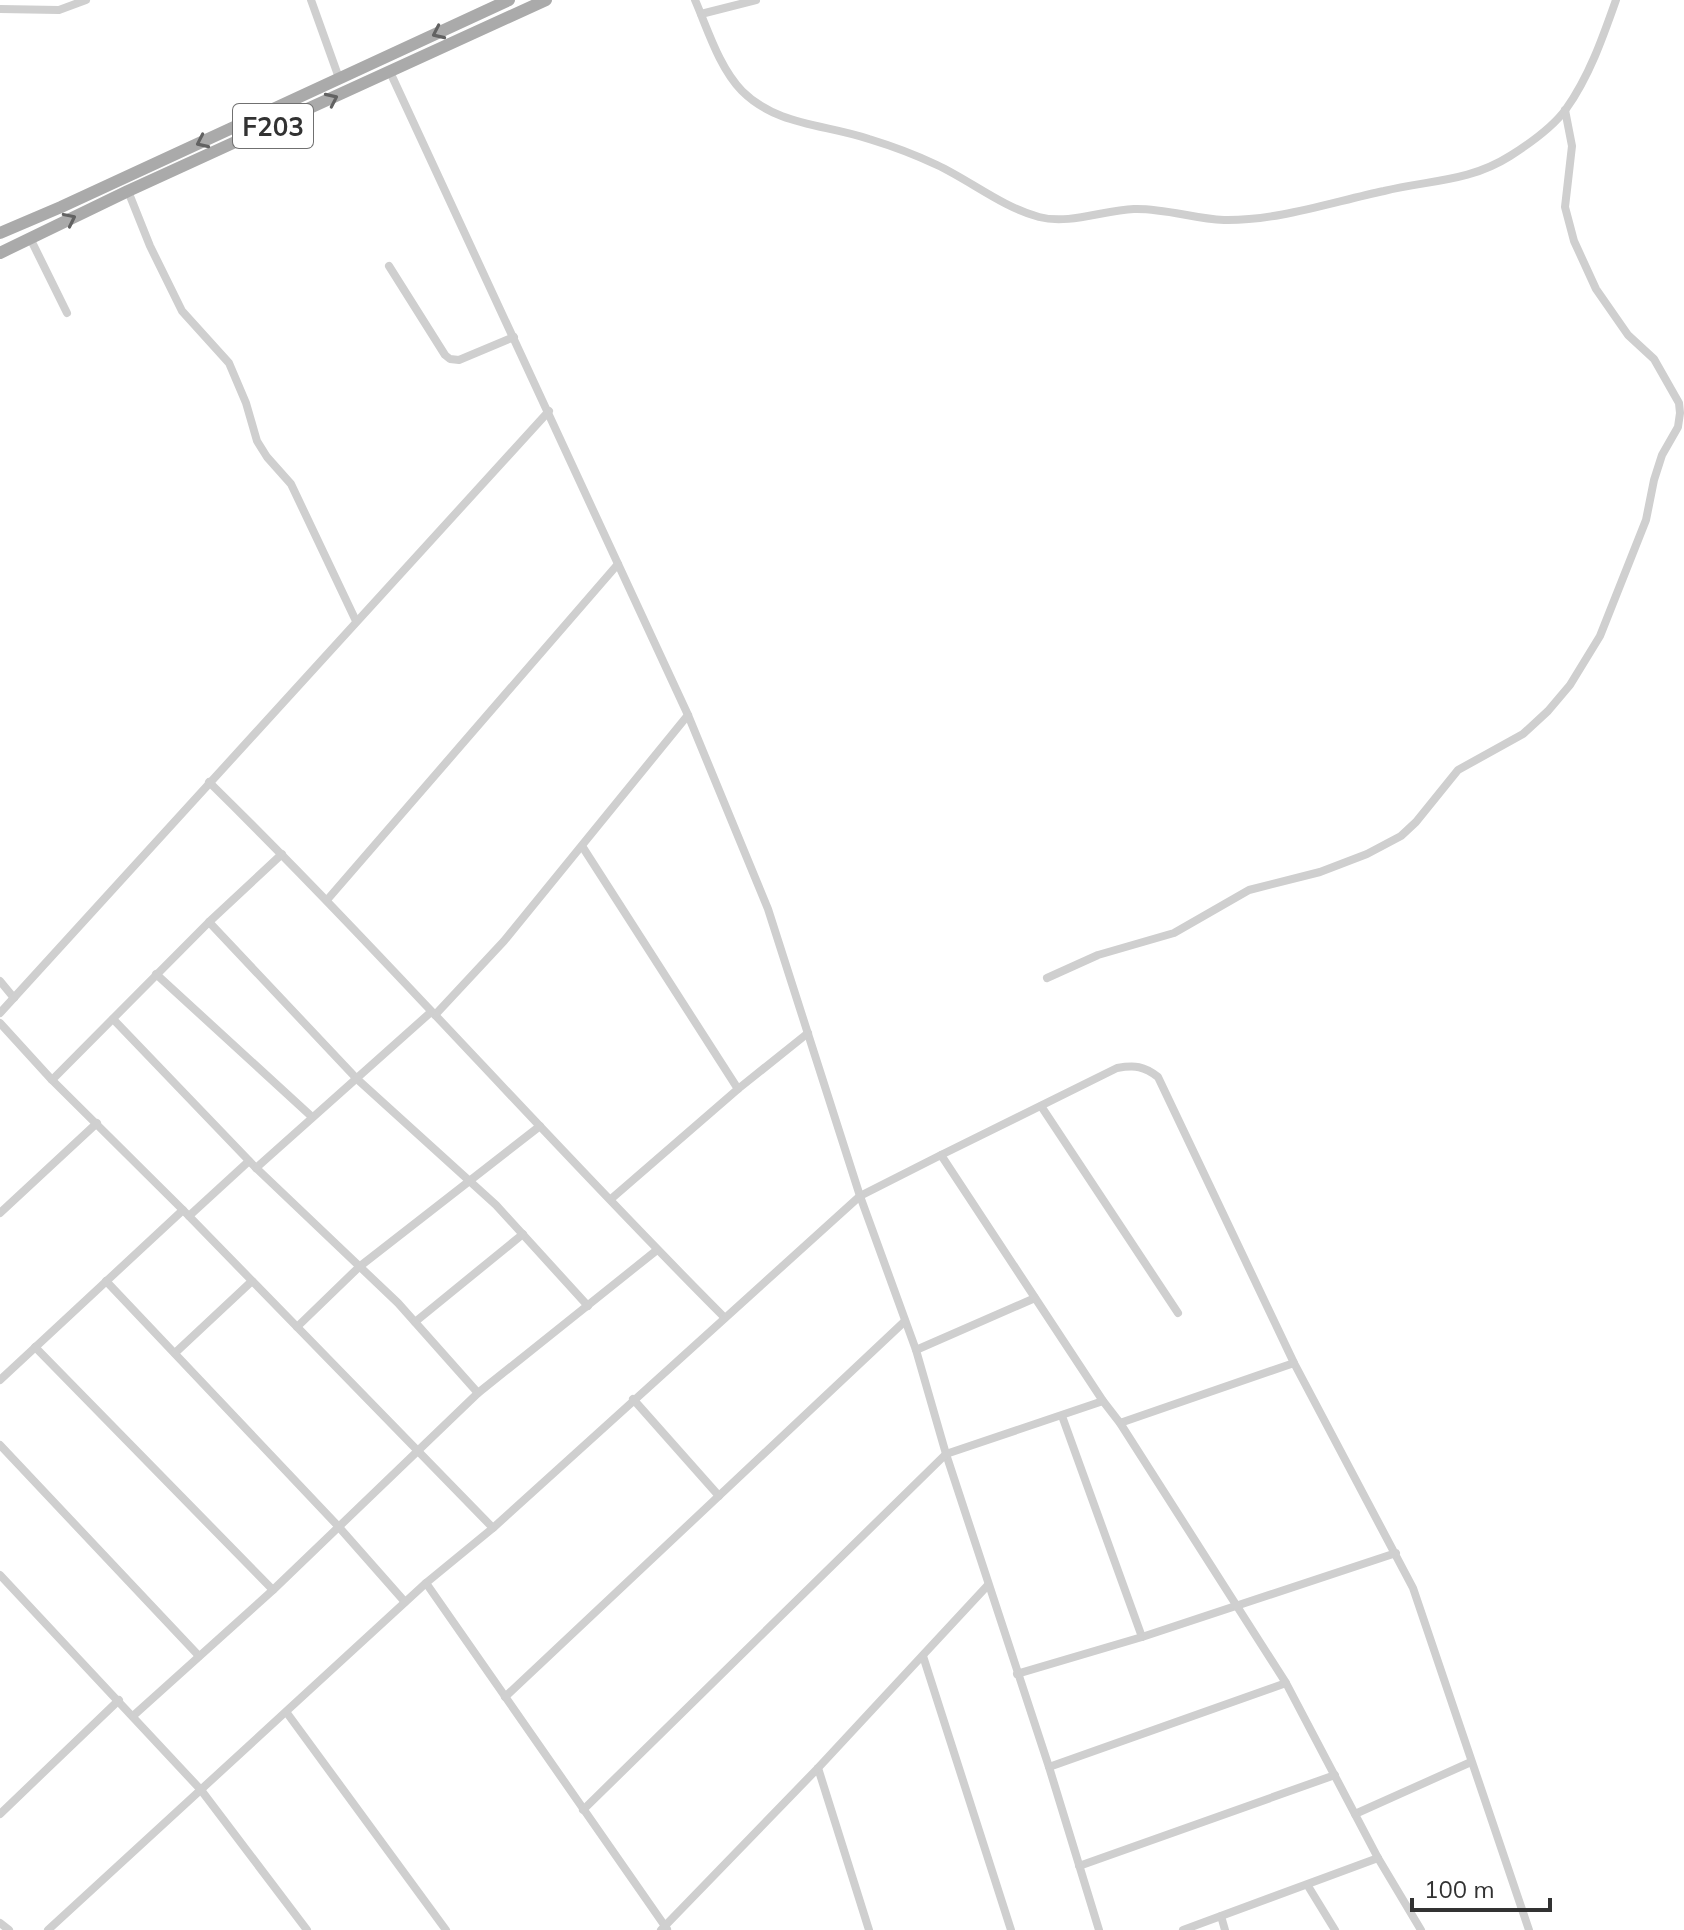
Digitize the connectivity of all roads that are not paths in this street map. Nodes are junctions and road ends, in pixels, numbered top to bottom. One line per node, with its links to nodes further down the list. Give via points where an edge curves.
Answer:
1 (85, 0): 8 (street, via 59,10)
2 (311, 0): 11 (street)
3 (509, 0): 11 (main road, F203, one-way to 11)
4 (546, 0): 10 (main road, F203)
5 (695, 0): 9 (street)
6 (756, 0): 9 (street)
7 (1616, 0): 12 (street, via 1597,53)
8 (0, 9)
9 (701, 14): 12 (street, via 728,75 772,114 867,138 937,165 1038,217 1149,208 1223,220 1264,217 1407,185 1441,183 1508,157)
10 (390, 72): 13 (main road, F203, one-way to 10); 19 (street)
11 (339, 78): 14 (main road, F203, one-way to 14)
12 (1565, 110): 20 (street, via 1572,146 1565,207 1574,241 1596,289 1628,335 1654,359)
13 (128, 191): 15 (main road, F203, one-way to 13); 23 (street, via 182,311 229,363 257,441 291,484)
14 (0, 233)
15 (30, 238): 16 (main road, F203); 18 (street)
16 (0, 253)
17 (389, 266): 19 (street, via 450,359)
18 (67, 313)
19 (514, 337): 21 (street)
20 (1682, 403): 31 (street, via 1678,427 1654,480 1646,520 1600,636 1570,685 1523,734 1458,770 1416,822 1380,848 1320,872 1249,890 1174,933 1098,955)
21 (549, 411): 22 (street); 23 (street)
22 (618, 564): 24 (street); 28 (street)
23 (356, 621): 25 (street)
24 (688, 715): 26 (street); 38 (street, via 768,909)
25 (209, 782): 27 (street); 33 (street)
26 (582, 846): 35 (street, via 504,941); 41 (street)
27 (282, 854): 28 (street); 29 (street)
28 (327, 900): 35 (street)
29 (209, 922): 30 (street); 39 (street)
30 (156, 974): 36 (street); 43 (street)
31 (1047, 978)
32 (0, 981): 33 (street)
33 (14, 998): 34 (street)
34 (0, 1013)
35 (433, 1013): 39 (street); 45 (street)
36 (113, 1019): 40 (street); 47 (street)
37 (0, 1023): 40 (street)
38 (808, 1033): 41 (street); 49 (street)
39 (357, 1079): 43 (street); 48 (street)
40 (52, 1080): 44 (street)
41 (738, 1089): 50 (street)
42 (1041, 1106): 46 (street); 60 (street); 68 (street, via 1117,1068 1134,1065 1158,1077)
43 (311, 1116): 47 (street)
44 (97, 1123): 51 (street); 52 (street)
45 (540, 1126): 48 (street); 50 (street)
46 (941, 1155): 49 (street); 58 (street)
47 (252, 1164): 52 (street); 55 (street)
48 (470, 1182): 53 (street); 55 (street)
49 (860, 1196): 61 (street); 62 (street)
50 (611, 1199): 54 (street)
51 (0, 1213)
52 (186, 1213): 56 (street); 57 (street)
53 (523, 1234): 59 (street); 63 (street)
54 (657, 1250): 59 (street); 61 (street)
55 (359, 1267): 63 (street); 64 (street)
56 (106, 1281): 65 (street); 67 (street)
57 (252, 1281): 64 (street); 67 (street)
58 (1035, 1298): 66 (street); 72 (street)
59 (588, 1306): 70 (street)
60 (1178, 1313)
61 (724, 1317): 71 (street)
62 (905, 1321): 66 (street); 78 (street)
63 (415, 1322): 70 (street)
64 (297, 1327): 76 (street)
65 (35, 1347): 69 (street); 85 (street)
66 (916, 1350): 77 (street)
67 (175, 1353): 79 (street)
68 (1294, 1363): 74 (street); 81 (street)
69 (0, 1380)
70 (478, 1393): 76 (street)
71 (633, 1399): 78 (street); 80 (street)
72 (1103, 1401): 73 (street); 74 (street)
73 (1062, 1416): 77 (street); 88 (street)
74 (1120, 1423): 87 (street)
75 (0, 1445): 89 (street)
76 (417, 1450): 79 (street); 80 (street)
77 (946, 1454): 84 (street); 102 (street)
78 (719, 1496): 93 (street)
79 (338, 1526): 85 (street); 86 (street)
80 (493, 1528): 83 (street)
81 (1396, 1553): 87 (street); 97 (street, via 1413,1588)
82 (1, 1579): 94 (street)
83 (426, 1583): 86 (street); 93 (street)
84 (988, 1585): 90 (street); 91 (street)
85 (273, 1590): 89 (street)
86 (405, 1602): 95 (street)
87 (1236, 1606): 88 (street); 92 (street)
88 (1142, 1637): 91 (street)
89 (199, 1656): 96 (street)
90 (923, 1656): 99 (street); 116 (street)
91 (1017, 1674): 98 (street)
92 (1286, 1683): 98 (street); 100 (street)
93 (505, 1697): 102 (street)
94 (119, 1700): 96 (street); 103 (street)
95 (287, 1713): 101 (street); 114 (street)
96 (133, 1716): 101 (street)
97 (1471, 1762): 104 (street); 122 (street)
98 (1049, 1767): 106 (street)
99 (818, 1768): 110 (street); 115 (street)
100 (1335, 1775): 104 (street); 106 (street)
101 (201, 1790): 112 (street); 113 (street)
102 (583, 1810): 110 (street)
103 (0, 1814)
104 (1355, 1814): 105 (street)
105 (1378, 1858): 107 (street); 121 (street)
106 (1079, 1866): 117 (street)
107 (1308, 1886): 108 (street); 120 (street)
108 (1221, 1916): 118 (street); 119 (street)
109 (0, 1923): 111 (street)
110 (664, 1929)
111 (9, 1930)
112 (48, 1930)
113 (307, 1930)
114 (446, 1930)
115 (869, 1930)
116 (1011, 1930)
117 (1099, 1930)
118 (1183, 1930)
119 (1225, 1930)
120 (1335, 1930)
121 (1421, 1930)
122 (1529, 1930)

